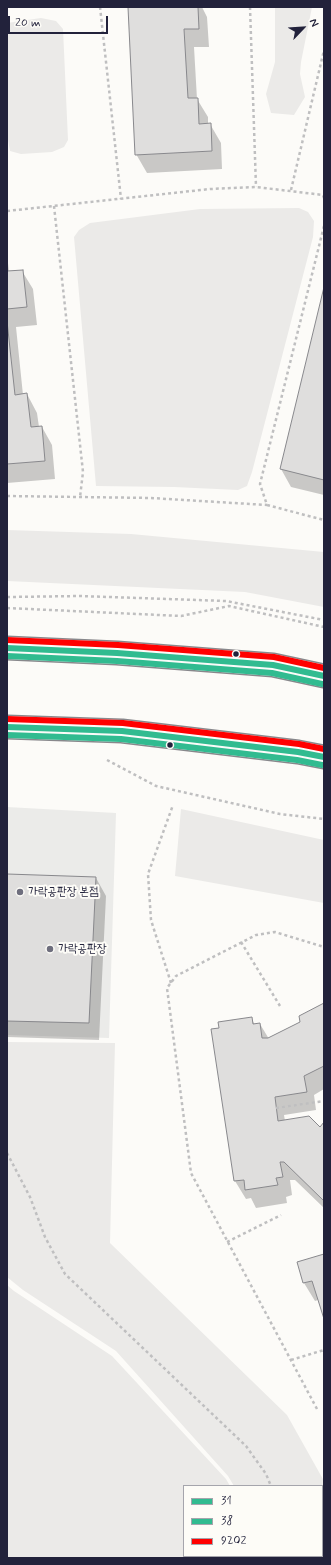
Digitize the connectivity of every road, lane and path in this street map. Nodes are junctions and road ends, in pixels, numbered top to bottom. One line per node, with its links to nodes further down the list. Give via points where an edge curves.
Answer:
1 (100, 7): 8 (path)
2 (250, 7): 4 (path)
3 (324, 50): 5 (path)
4 (256, 187): 5 (path); 8 (path)
5 (291, 190): 6 (path)
6 (324, 195): 7 (path)
7 (324, 198)
8 (121, 199): 9 (path)
9 (54, 206): 10 (path); 13 (path, via 83,472)
10 (7, 211)
11 (324, 226): 14 (path, via 260,484)
12 (7, 496): 13 (path)
13 (80, 497): 14 (path)
14 (267, 504): 15 (path)
15 (324, 520)
16 (7, 597): 18 (path, via 80,596 226,601)
17 (7, 608): 19 (path, via 181,616 229,606)
18 (324, 620)
19 (324, 627)
20 (7, 648): 21 (main road, via 117,653 273,665)
21 (324, 676)
22 (7, 727): 24 (main road, via 122,731)
23 (101, 757): 26 (path, via 156,786 280,814)
24 (324, 757)
25 (173, 805): 29 (path, via 148,874 151,920)
26 (324, 819)
27 (242, 942): 28 (path, via 256,935 275,932); 29 (path, via 176,976); 30 (path)
28 (324, 947)
29 (171, 983): 35 (path, via 167,988 191,1173)
30 (280, 1006)
31 (324, 1101): 32 (path)
32 (276, 1108)
33 (7, 1153): 39 (path, via 30,1197 45,1237 65,1274 246,1446)
34 (281, 1215): 35 (path)
35 (227, 1242): 37 (path)
36 (324, 1350): 37 (path)
37 (291, 1360): 38 (path)
38 (317, 1409)
39 (271, 1485)

